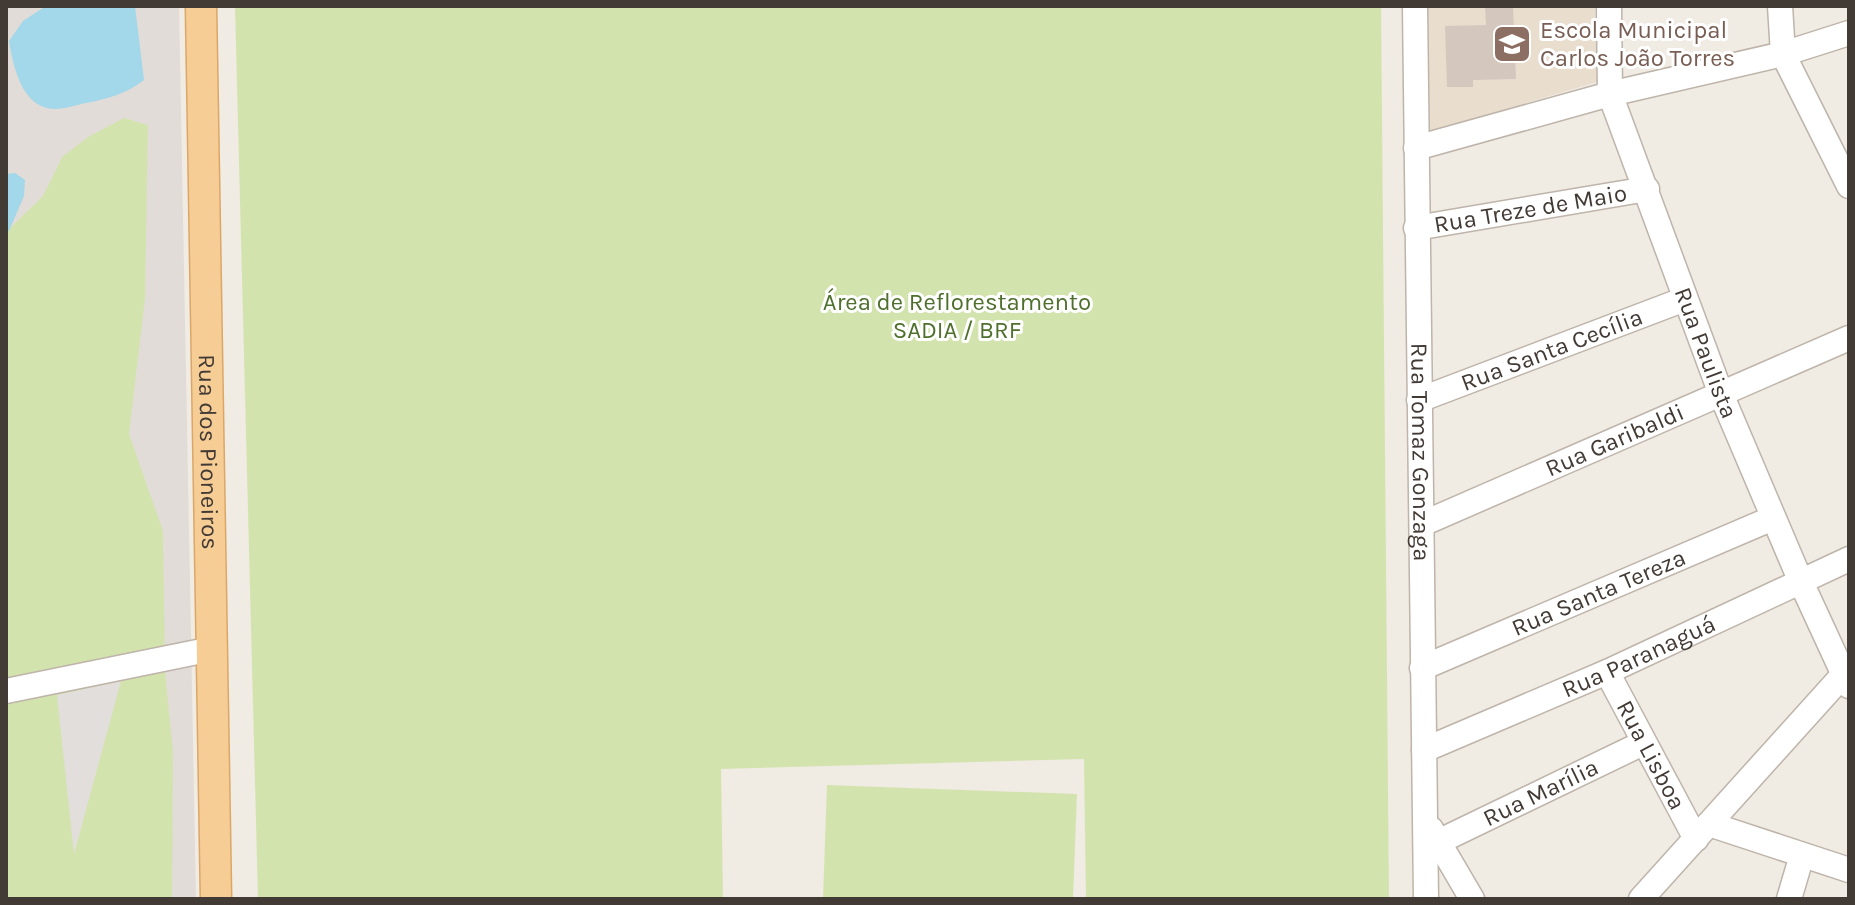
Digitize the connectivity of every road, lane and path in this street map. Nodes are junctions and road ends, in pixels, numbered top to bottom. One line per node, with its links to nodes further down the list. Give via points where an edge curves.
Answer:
1 (201, 6): 20 (main road, Rua dos Pioneiros)
2 (1415, 6): 8 (street, Rua Tomaz Gonzaga)
3 (1609, 6): 7 (street, Rua Paulista)
4 (1780, 6): 6 (street)
5 (1849, 33): 6 (street)
6 (1783, 54): 7 (street); 9 (street)
7 (1610, 94): 8 (street); 10 (street, Rua Paulista)
8 (1416, 148): 11 (street, Rua Tomaz Gonzaga)
9 (1849, 186)
10 (1647, 189): 11 (street, Rua Treze de Maio); 12 (street, Rua Paulista)
11 (1416, 228): 15 (street, Rua Tomaz Gonzaga)
12 (1685, 299): 14 (street, Rua Paulista); 15 (street, Rua Santa Cecília)
13 (1846, 348): 14 (street, Rua Garibaldi)
14 (1721, 394): 16 (street, Rua Paulista); 17 (street, Rua Garibaldi)
15 (1419, 400): 17 (street, Rua Tomaz Gonzaga)
16 (1773, 518): 19 (street, Rua Paulista); 21 (street, Rua Santa Tereza)
17 (1422, 524): 21 (street, Rua Tomaz Gonzaga)
18 (1849, 559): 19 (street, Rua Paranaguá)
19 (1801, 582): 22 (street, Rua Paranaguá); 23 (street, Rua Paulista)
20 (212, 649): 24 (street); 32 (main road, Rua dos Pioneiros)
21 (1422, 668): 26 (street, Rua Tomaz Gonzaga)
22 (1607, 672): 25 (street, Rua Lisboa); 26 (street, Rua Paranaguá)
23 (1846, 681): 28 (street)
24 (6, 691)
25 (1643, 743): 28 (street, Rua Lisboa); 29 (street, Rua Marília)
26 (1424, 750): 27 (street, Rua Tomaz Gonzaga)
27 (1424, 816): 29 (street); 33 (street, Rua Tomaz Gonzaga)
28 (1703, 832): 30 (street); 35 (street)
29 (1438, 842): 34 (street)
30 (1802, 855): 31 (street); 36 (street)
31 (1849, 870)
32 (216, 899)
33 (1426, 899)
34 (1472, 899)
35 (1641, 899)
36 (1789, 899)

